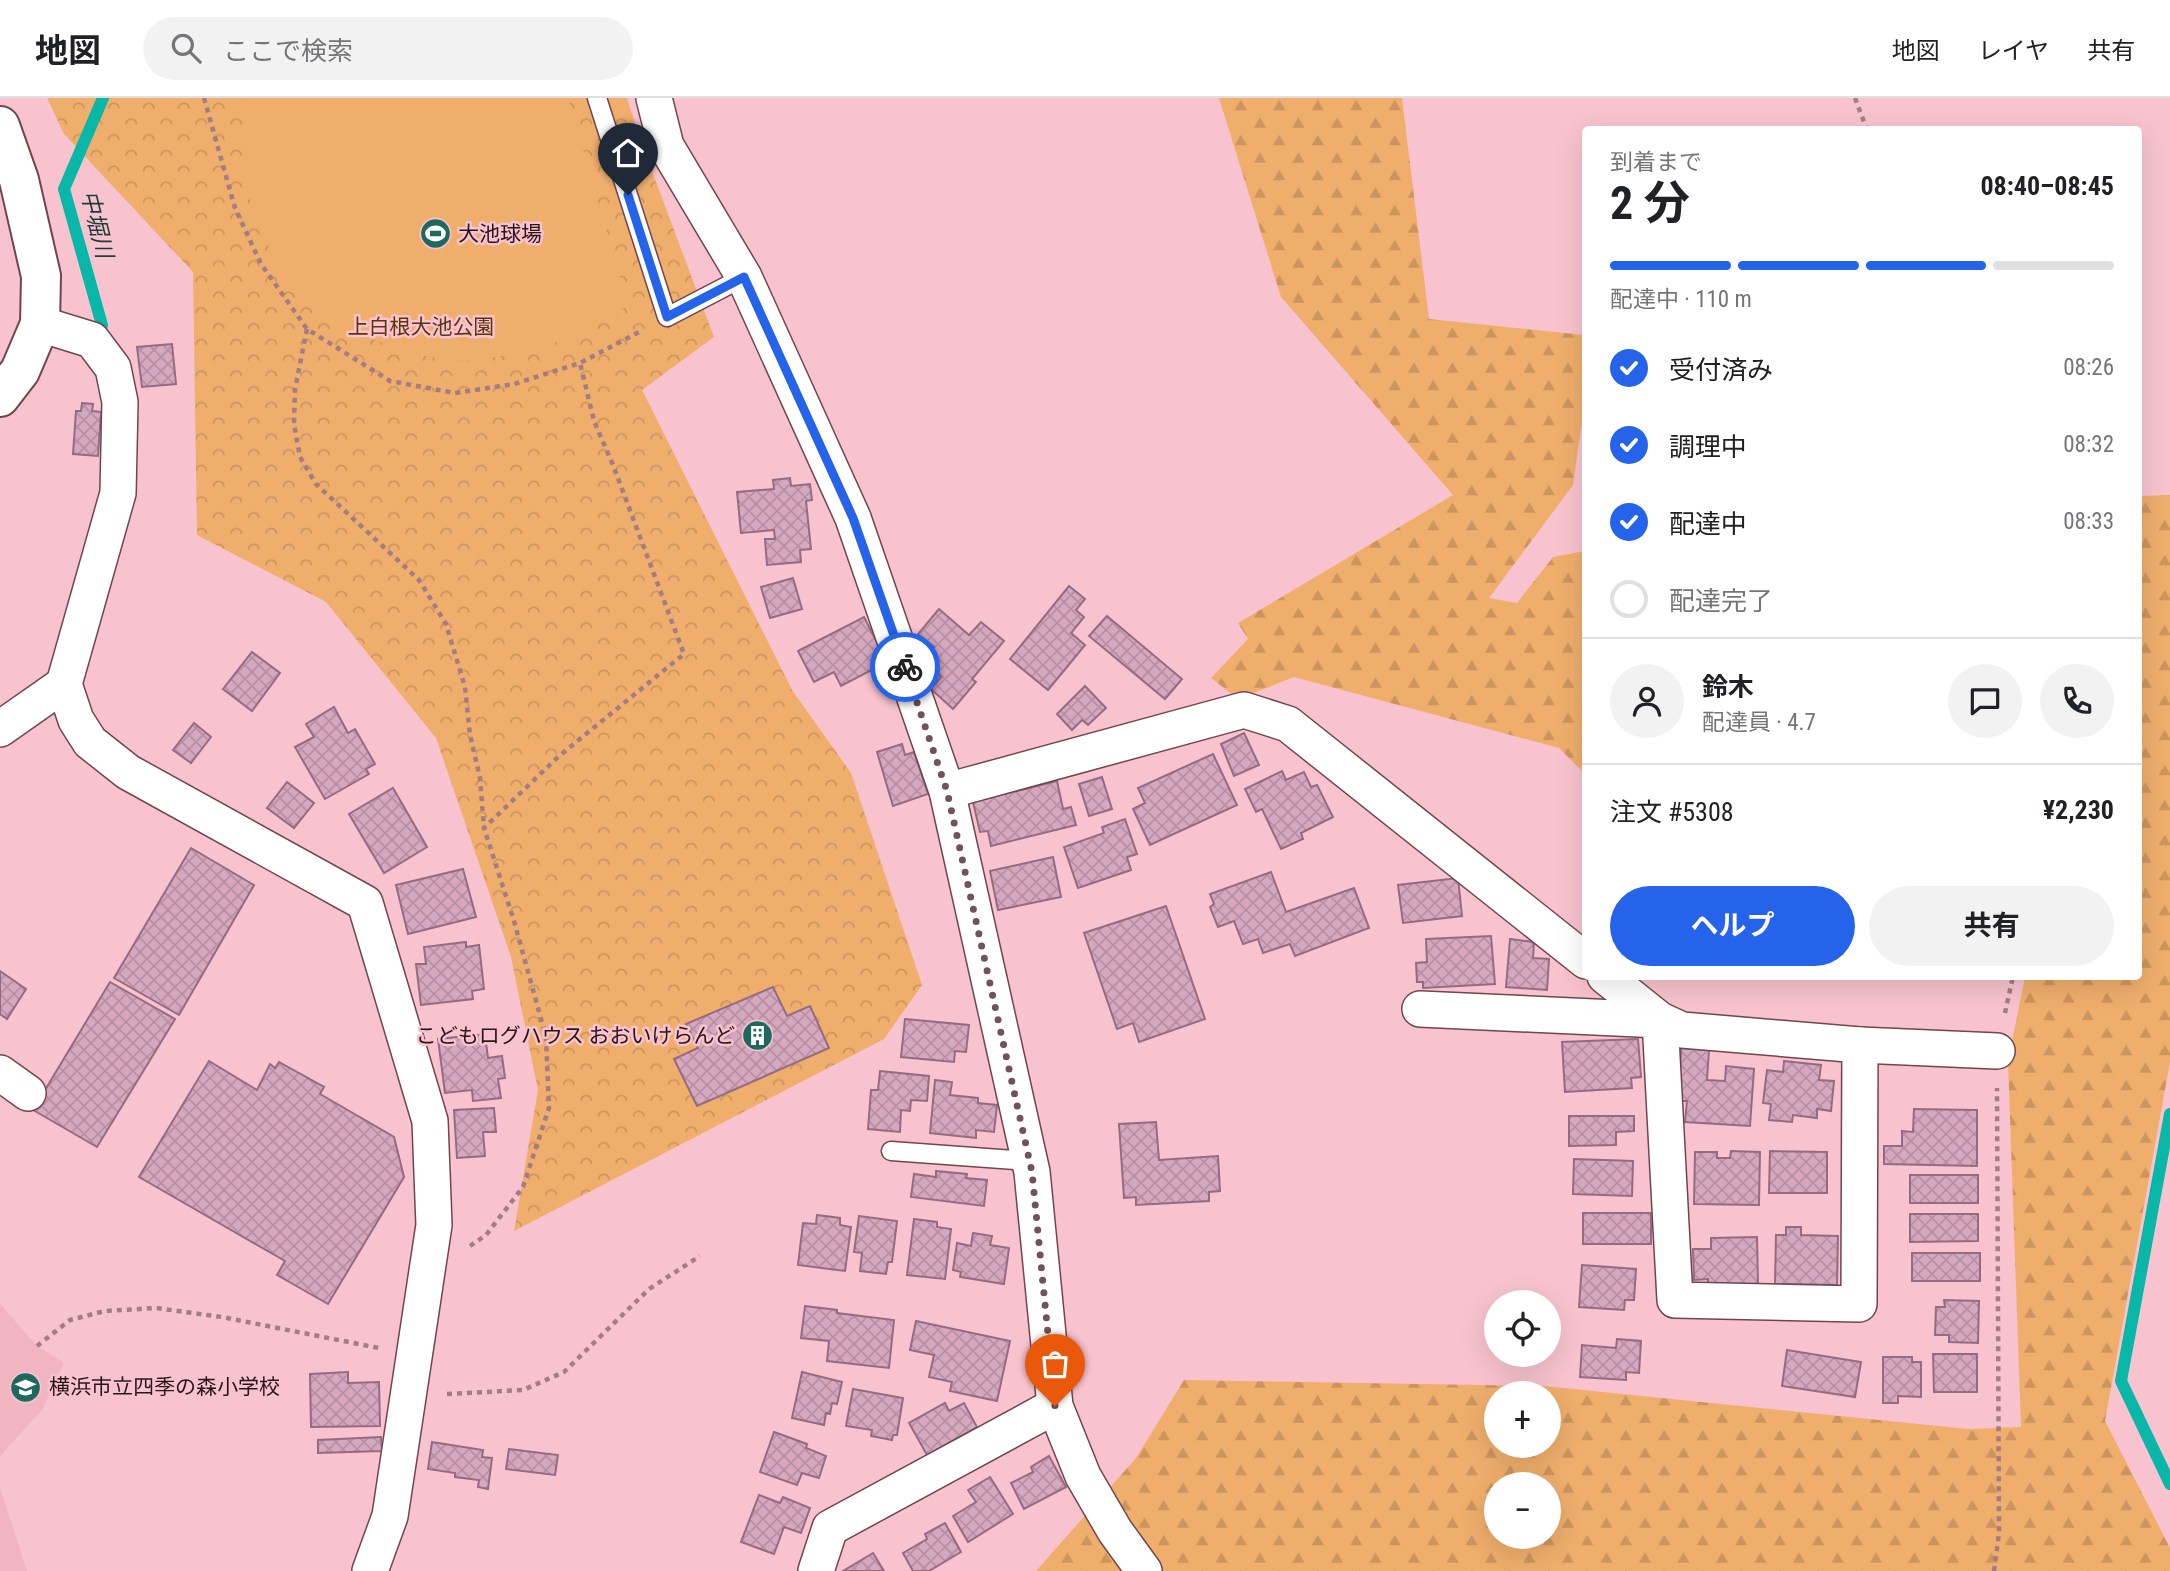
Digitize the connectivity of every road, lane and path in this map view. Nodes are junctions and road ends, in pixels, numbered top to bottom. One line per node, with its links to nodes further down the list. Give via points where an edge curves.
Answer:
1 (204, 98): 10 (path, via 235,208 261,264)
2 (597, 98): 8 (lane)
3 (654, 98): 7 (street, via 666,146)
4 (1855, 98): 6 (path)
5 (0, 126): 9 (street, via 19,180 41,276)
6 (1866, 126)
7 (744, 277): 8 (lane); 15 (street, via 853,518)
8 (667, 317): 11 (path)
9 (40, 324): 12 (street); 13 (street, via 92,340 113,368 120,402 118,493)
10 (307, 329): 11 (path, via 390,381 455,393 514,384); 16 (path, via 295,389 294,424 300,457 316,484 419,580 446,624 465,687)
11 (580, 363): 16 (path, via 594,421 684,654 559,756)
12 (7, 375)
13 (64, 684): 14 (street); 28 (street, via 76,720 90,743 128,772 365,903 430,1121 434,1225)
14 (0, 729)
15 (947, 791): 17 (street, via 1244,710 1289,724); 26 (street)
16 (484, 828): 28 (path, via 546,1037 549,1108 523,1187 486,1235)
17 (1582, 958)
18 (1610, 980): 20 (street)
19 (1420, 1009): 20 (street)
20 (1660, 1020): 21 (street, via 1682,1030); 21 (street, via 1675,1300 1859,1304)
21 (1860, 1045): 22 (street)
22 (1997, 1051): 36 (path, via 1999,1533)
23 (0, 1073): 24 (street)
24 (28, 1093)
25 (891, 1151): 26 (lane)
26 (1030, 1161): 32 (street)
27 (700, 1256): 31 (path, via 649,1289 564,1372 523,1390)
28 (426, 1277): 30 (street)
29 (37, 1346): 30 (path, via 70,1320 105,1311 156,1308)
30 (414, 1355): 31 (street)
31 (408, 1395): 33 (street, via 390,1516)
32 (1055, 1406): 34 (street, via 830,1528); 35 (street, via 1083,1476)
33 (370, 1571)
34 (816, 1571)
35 (1144, 1571)
36 (1994, 1571)

